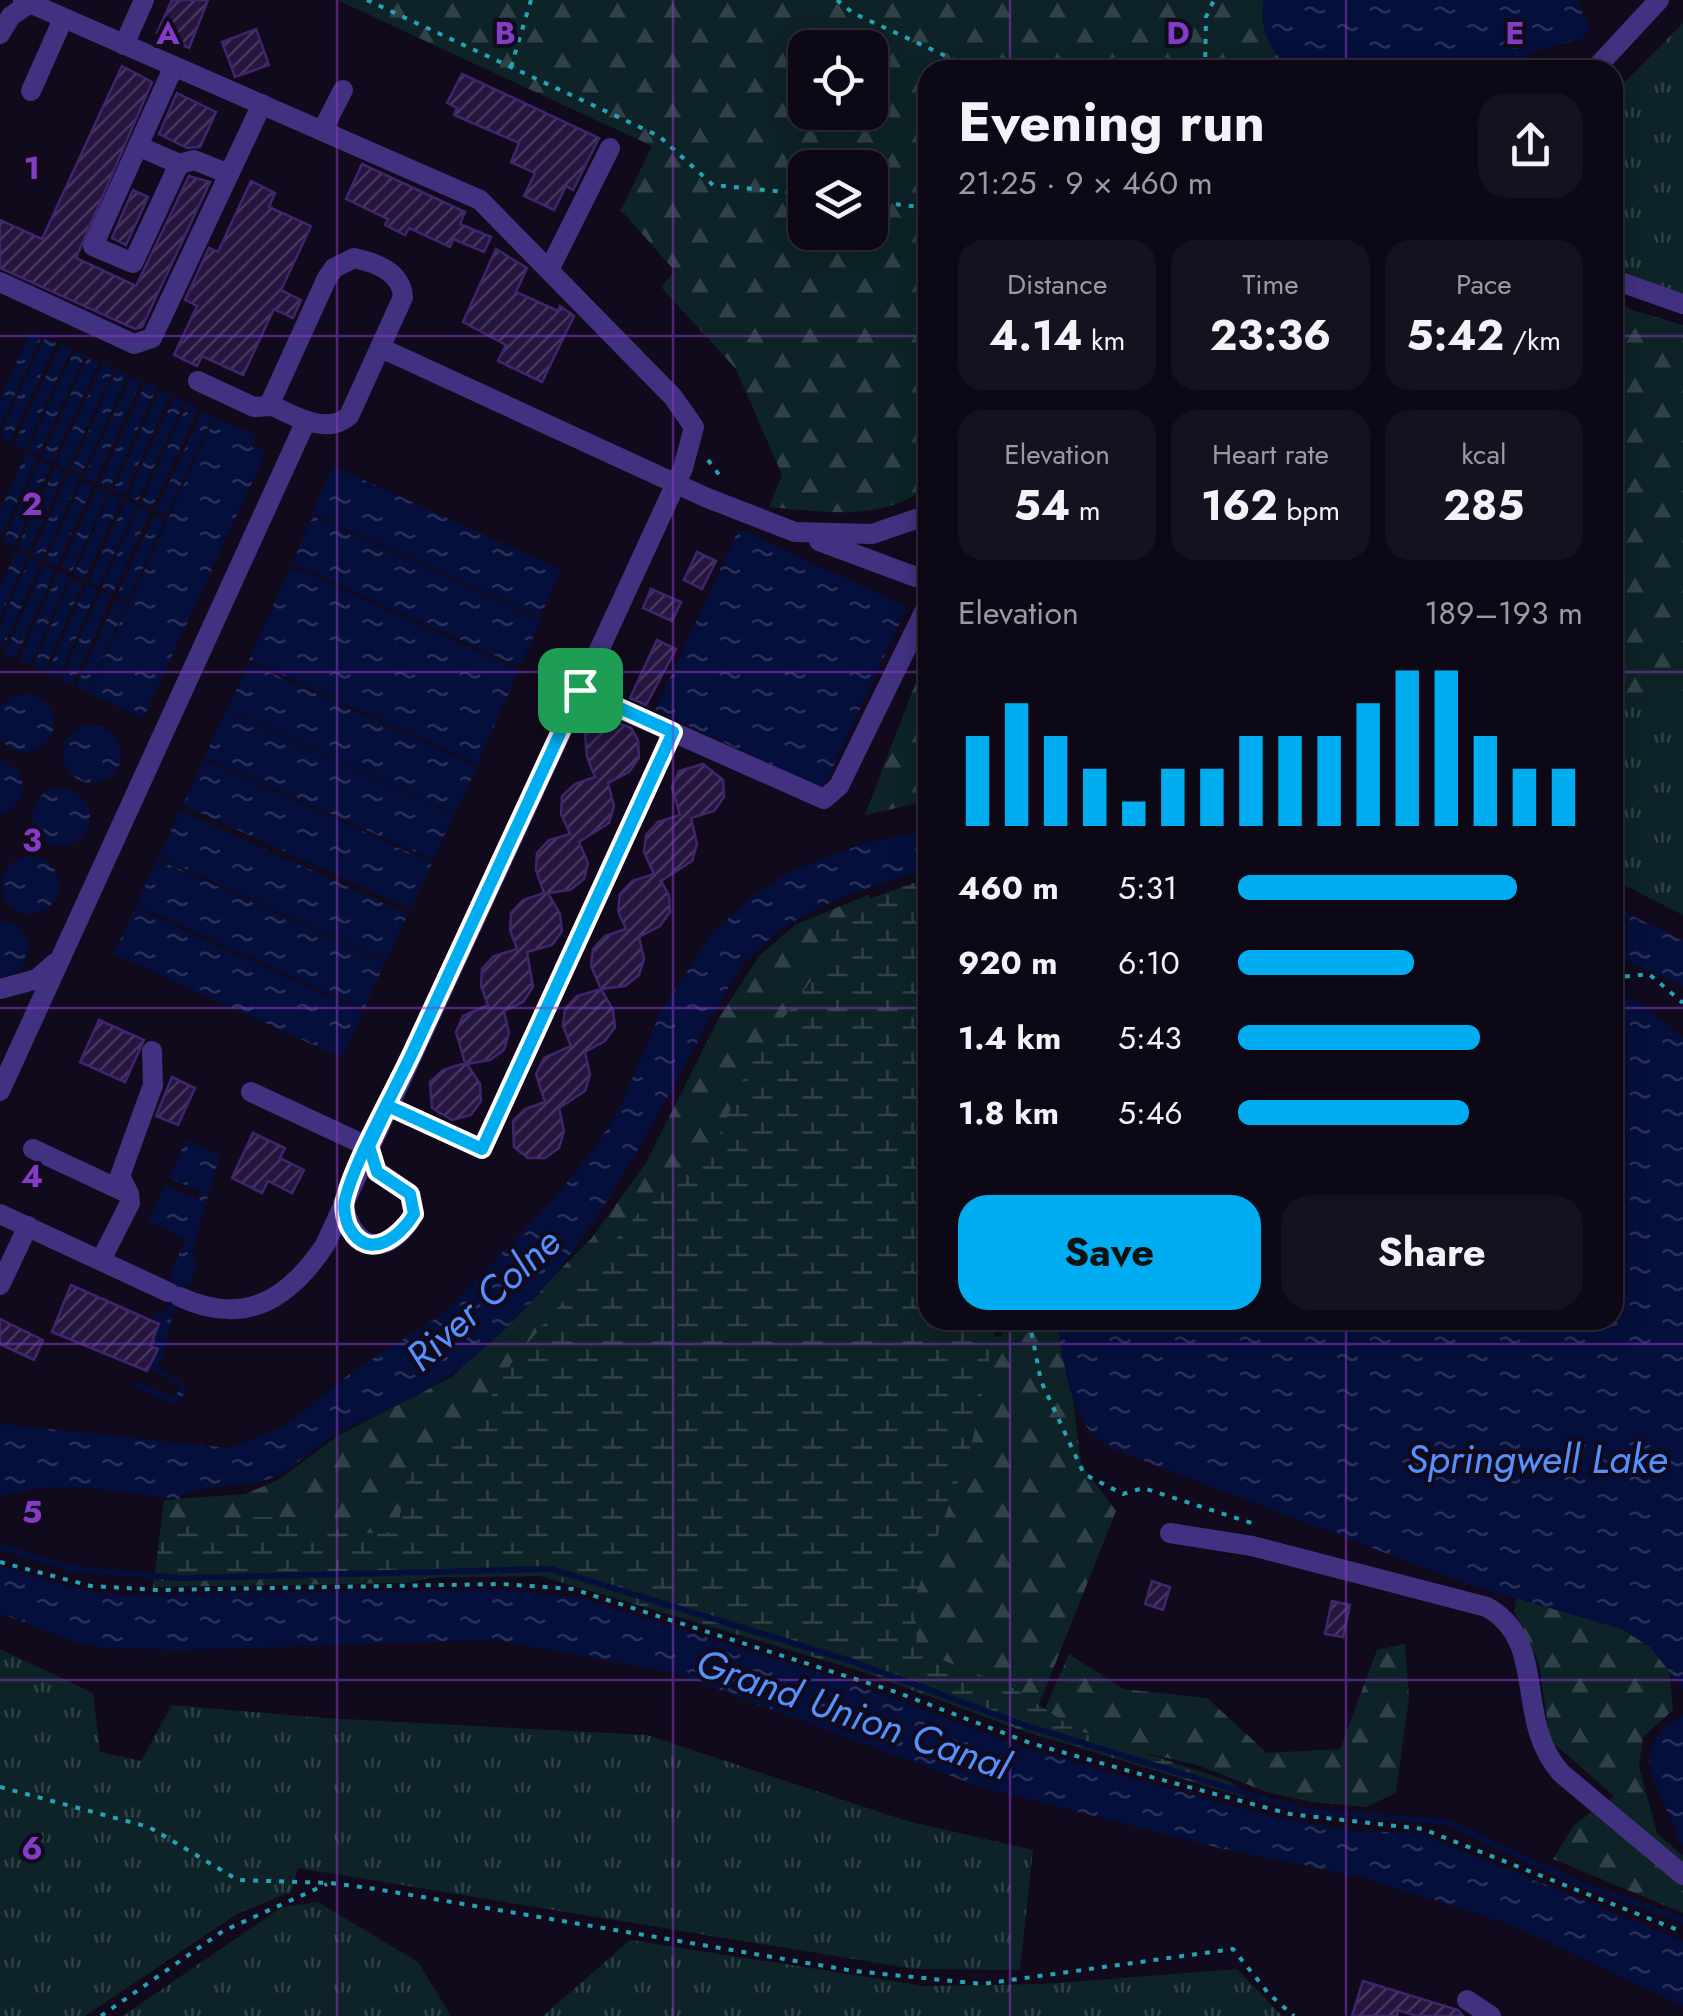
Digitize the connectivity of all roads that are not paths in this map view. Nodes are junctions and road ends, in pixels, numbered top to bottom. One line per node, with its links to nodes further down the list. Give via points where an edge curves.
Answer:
1 (144, 0): 6 (street)
2 (1659, 0): 7 (street)
3 (25, 2): 4 (street); 5 (street)
4 (63, 20): 6 (street); 10 (street)
5 (0, 34)
6 (124, 46): 8 (street)
7 (1603, 60)
8 (174, 66): 11 (street); 13 (street)
9 (342, 90): 12 (street)
10 (31, 92)
11 (262, 104): 12 (street); 16 (street)
12 (323, 129): 17 (street, via 480,200)
13 (138, 146): 15 (street); 15 (street, via 93,246 106,252 133,263)
14 (610, 148): 17 (street)
15 (179, 164): 16 (street, via 194,160)
16 (228, 174): 18 (street, via 152,338 134,344)
17 (550, 268): 25 (street, via 688,414 692,445)
18 (0, 282)
19 (1623, 282): 20 (street)
20 (1683, 304)
21 (381, 348): 23 (street, via 402,288 379,264 344,261 322,288 274,391); 24 (street, via 349,416 333,424); 25 (street)
22 (198, 380): 23 (street, via 254,407)
23 (274, 406): 24 (street)
24 (306, 422): 34 (street)
25 (676, 482): 28 (street); 32 (street)
26 (918, 520): 27 (street)
27 (900, 528): 28 (street, via 848,537); 29 (street, via 895,551 903,567)
28 (795, 532): 30 (street)
29 (918, 576)
30 (918, 577)
31 (918, 624): 33 (street, via 839,786 824,799)
32 (580, 690): 33 (street); 39 (street)
33 (673, 732): 39 (street, via 482,1149)
34 (60, 960): 35 (street, via 37,979); 37 (street)
35 (0, 989)
36 (152, 1051): 42 (street, via 154,1086 120,1176)
37 (0, 1091)
38 (250, 1092): 40 (street)
39 (388, 1106): 40 (street)
40 (369, 1146): 43 (street); 43 (street, via 377,1172 410,1194 414,1214 402,1236 385,1244 359,1240 348,1228)
41 (33, 1149): 42 (street)
42 (128, 1194): 46 (street, via 130,1203)
43 (343, 1203): 46 (street, via 301,1281 266,1303 225,1311)
44 (0, 1214): 45 (street)
45 (28, 1226): 46 (street); 47 (street)
46 (101, 1260)
47 (0, 1285)
48 (1170, 1532): 49 (street, via 1252,1546 1504,1616 1518,1632 1544,1754)
49 (1683, 1875)
50 (1467, 2000): 51 (street)
51 (1491, 2016)

